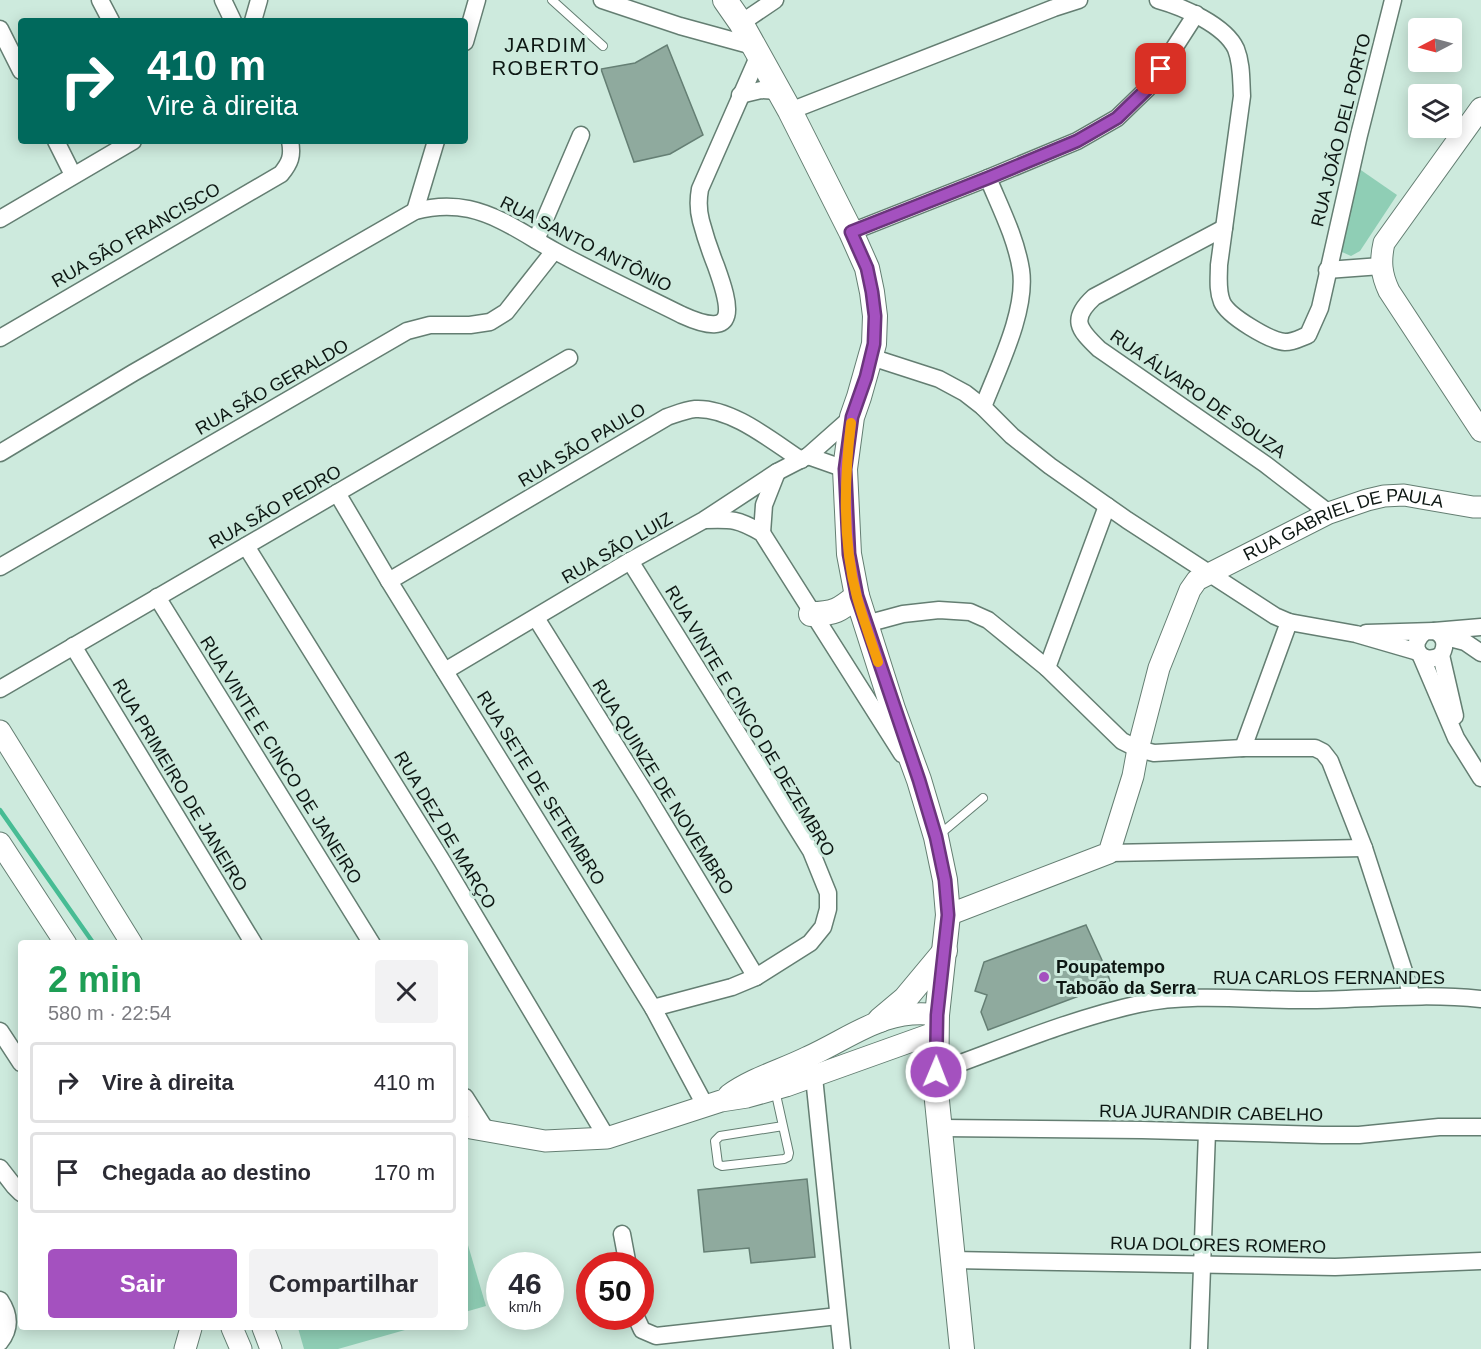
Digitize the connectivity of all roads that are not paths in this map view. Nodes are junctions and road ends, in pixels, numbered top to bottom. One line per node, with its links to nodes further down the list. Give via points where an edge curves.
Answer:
1 (100, 0): 13 (street)
2 (223, 0): 14 (street)
3 (260, 0): 15 (street)
4 (477, 0): 18 (street)
5 (552, 0): 19 (lane)
6 (602, 0): 20 (street)
7 (725, 0): 16 (main road)
8 (775, 0): 16 (street)
9 (1079, 0): 23 (street)
10 (1158, 0): 12 (street)
11 (1393, 0): 39 (street, RUA JOÃO DEL PORTO)
12 (1196, 14): 31 (street, via 1149,87 1117,118 1077,141); 34 (street, via 1232,42 1241,72)
13 (109, 18)
14 (232, 18)
15 (254, 18)
16 (741, 23): 20 (main road)
17 (0, 29): 21 (street)
18 (468, 32)
19 (603, 46)
20 (755, 52): 22 (street, RUA SANTO ANTÔNIO); 23 (main road)
21 (18, 65)
22 (740, 95): 23 (street, via 761,90); 37 (street, RUA SANTO ANTÔNIO, via 700,189 698,204 728,299 728,314 723,321 702,324)
23 (784, 101): 35 (main road)
24 (1481, 108): 38 (street, via 1384,243)
25 (581, 135): 36 (street)
26 (58, 144): 30 (street)
27 (128, 144): 30 (street)
28 (290, 144): 40 (street, RUA SÃO FRANCISCO, via 290,163 280,174)
29 (435, 144): 32 (street)
30 (73, 175): 33 (street)
31 (988, 178): 35 (street); 43 (street, via 1015,245 1022,293)
32 (415, 212): 36 (street, RUA SANTO ANTÔNIO, via 449,206 471,209); 46 (street, RUA SANTO ANTÔNIO)
33 (0, 219)
34 (1224, 228): 39 (street, RUA JOÃO DEL PORTO, via 1218,289 1221,300 1235,317 1278,341 1295,341 1308,335 1320,308); 53 (street, RUA ÁLVARO DE SOUZA, via 1094,297 1080,313 1081,328 1099,349)
35 (851, 232): 41 (main road, via 867,268 872,292 875,316)
36 (536, 240): 37 (street, RUA SANTO ANTÔNIO)
37 (554, 251): 58 (street, RUA SÃO GERALDO, via 506,312 490,322 430,325 407,331)
38 (1381, 266): 39 (street); 45 (street, via 1389,291)
39 (1327, 270)
40 (0, 338)
41 (871, 357): 43 (street, via 939,379); 44 (main road)
42 (569, 358): 50 (street, RUA SÃO PEDRO)
43 (983, 407): 51 (street, via 1012,436)
44 (852, 417): 47 (street, RUA SÃO LUIZ); 48 (main road)
45 (1481, 431)
46 (0, 453)
47 (804, 458): 48 (street); 49 (street, RUA SÃO LUIZ); 60 (street, RUA SÃO PAULO, via 727,416 692,409 667,417)
48 (845, 469): 61 (main road, via 849,554)
49 (777, 472): 54 (street, RUA SÃO LUIZ); 55 (street, via 764,506)
50 (337, 494): 56 (street, RUA SÃO PEDRO); 60 (street, RUA SETE DE SETEMBRO)
51 (1107, 506): 59 (street); 73 (street)
52 (1481, 507): 53 (street, RUA GABRIEL DE PAULA, via 1404,495 1384,496)
53 (1329, 513): 59 (street, RUA GABRIEL DE PAULA)
54 (704, 520): 55 (street, via 741,521); 57 (street, RUA SÃO LUIZ)
55 (762, 533): 63 (street)
56 (246, 546): 62 (street, RUA SÃO PEDRO); 113 (street, RUA DEZ DE MARÇO, via 442,861)
57 (630, 561): 64 (street, RUA SÃO LUIZ); 95 (street, RUA VINTE E CINCO DE DEZEMBRO, via 810,851 828,893 823,927 810,943)
58 (0, 567)
59 (1209, 573): 65 (street, via 1258,607); 79 (street, RUA GABRIEL DE PAULA, via 1190,590 1159,668)
60 (389, 582): 74 (street, RUA SETE DE SETEMBRO)
61 (857, 596): 63 (main road, via 839,610); 66 (main road)
62 (157, 597): 70 (street, RUA SÃO PEDRO); 93 (street, RUA VINTE E CINCO DE JANEIRO)
63 (812, 614): 82 (street)
64 (536, 618): 74 (street, RUA SÃO LUIZ); 95 (street, RUA QUINZE DE NOVEMBRO)
65 (1289, 622): 68 (street); 78 (street)
66 (866, 624): 73 (street, via 903,614 970,612 1005,632); 82 (main road)
67 (1481, 627): 69 (street)
68 (1356, 634): 69 (street); 71 (street)
69 (1437, 641): 71 (street, via 1430,659); 71 (street, via 1418,638 1416,647); 72 (street); 77 (street)
70 (73, 646): 75 (street, RUA SÃO PEDRO); 92 (street, RUA PRIMEIRO DE JANEIRO)
71 (1420, 654): 77 (street)
72 (1481, 654)
73 (1047, 668): 79 (street, via 1122,741)
74 (446, 671): 98 (street, RUA SETE DE SETEMBRO)
75 (0, 689)
76 (0, 731): 91 (street)
77 (1456, 738): 81 (street)
78 (1243, 748): 79 (street, via 1154,753); 86 (street, via 1299,747 1323,752 1330,760)
79 (1138, 749): 87 (street, RUA GABRIEL DE PAULA)
80 (0, 756): 90 (street)
81 (1481, 778)
82 (919, 780): 84 (main road)
83 (983, 798): 84 (lane)
84 (936, 837): 88 (main road)
85 (0, 843): 89 (street)
86 (1364, 848): 87 (street); 96 (street)
87 (1109, 853): 88 (street)
88 (948, 915): 94 (main road)
89 (63, 940)
90 (117, 940)
91 (130, 940)
92 (252, 940)
93 (370, 940)
94 (945, 951): 99 (main road, via 905,999); 100 (main road)
95 (756, 977): 98 (street, RUA VINTE E CINCO DE DEZEMBRO)
96 (1412, 996): 97 (street, RUA CARLOS FERNANDES); 104 (street, RUA CARLOS FERNANDES, via 1157,1001 1109,1012)
97 (1481, 999)
98 (653, 1008): 106 (street, RUA SETE DE SETEMBRO)
99 (880, 1020): 100 (street, via 912,1013); 103 (street)
100 (937, 1023): 103 (street); 104 (main road)
101 (0, 1031): 102 (street)
102 (18, 1058)
103 (811, 1067): 105 (street); 106 (street, via 753,1081); 122 (street)
104 (936, 1072): 110 (main road)
105 (775, 1090): 106 (street); 108 (lane)
106 (714, 1104): 113 (street)
107 (468, 1107): 111 (street)
108 (783, 1126): 108 (lane, via 788,1157 718,1164 714,1141 720,1136)
109 (1481, 1127): 112 (street, RUA JURANDIR CABELHO, via 1359,1135)
110 (941, 1128): 112 (street, RUA JURANDIR CABELHO); 118 (main road)
111 (475, 1129): 113 (street, via 545,1141)
112 (1207, 1132): 120 (street)
113 (607, 1138)
114 (0, 1168): 115 (street)
115 (18, 1190)
116 (622, 1234): 117 (street)
117 (625, 1252)
118 (953, 1260): 120 (street, RUA DOLORES ROMERO); 132 (main road)
119 (1481, 1261): 120 (street, RUA DOLORES ROMERO, via 1335,1267)
120 (1202, 1264): 133 (street)
121 (0, 1300): 127 (street, via 9,1320)
122 (838, 1316): 126 (street, via 656,1336); 131 (street)
123 (190, 1330): 128 (street)
124 (233, 1330): 129 (street)
125 (264, 1330): 130 (street)
126 (642, 1330)
127 (0, 1342)
128 (185, 1349)
129 (241, 1349)
130 (271, 1349)
131 (842, 1349)
132 (962, 1349)
133 (1199, 1349)

